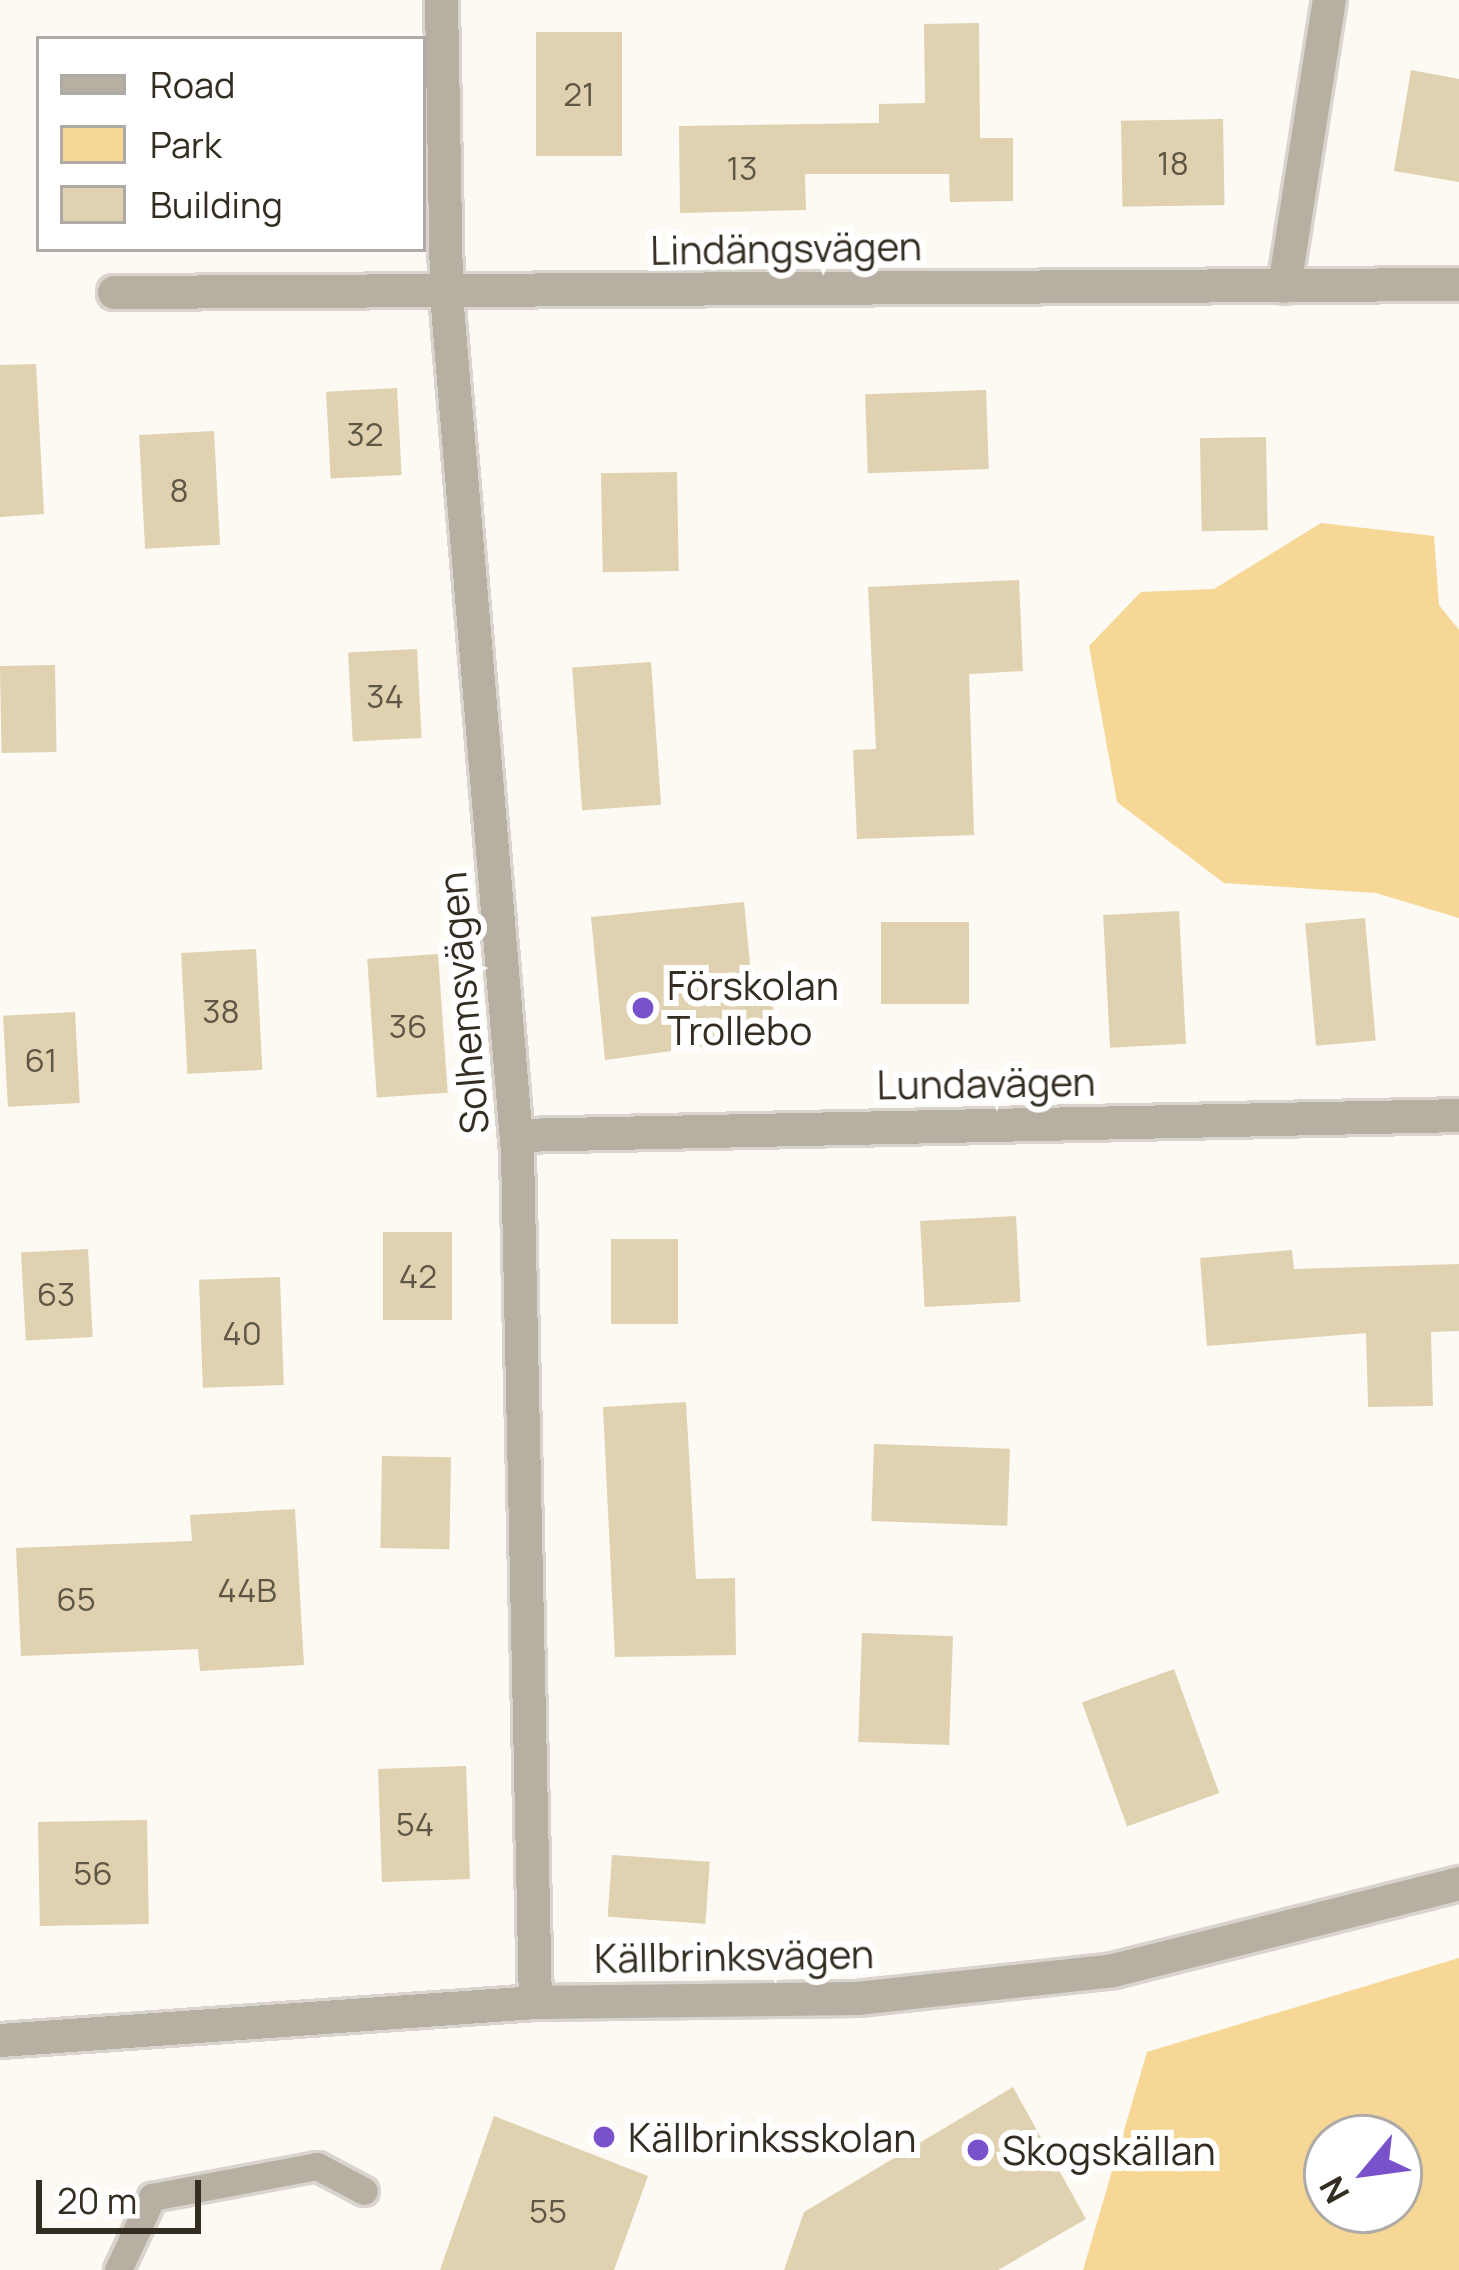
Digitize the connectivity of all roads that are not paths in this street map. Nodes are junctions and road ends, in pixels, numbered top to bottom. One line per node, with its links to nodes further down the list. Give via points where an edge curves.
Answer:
1 (441, 0): 6 (street, Solhemsvägen)
2 (1328, 0): 4 (street)
3 (1459, 284): 4 (street, Lindängsvägen)
4 (1284, 286): 6 (street, Lindängsvägen)
5 (114, 292): 6 (street, Lindängsvägen)
6 (446, 294): 8 (street, Solhemsvägen)
7 (1459, 1115): 8 (street, Lundavägen)
8 (515, 1135): 10 (street, Solhemsvägen)
9 (1459, 1883): 10 (street, Källbrinksvägen, via 1113,1970 857,1998)
10 (535, 2002): 11 (street, Källbrinksvägen)
11 (0, 2040)
12 (364, 2191): 13 (lane, via 317,2167 152,2197)
13 (118, 2270)

